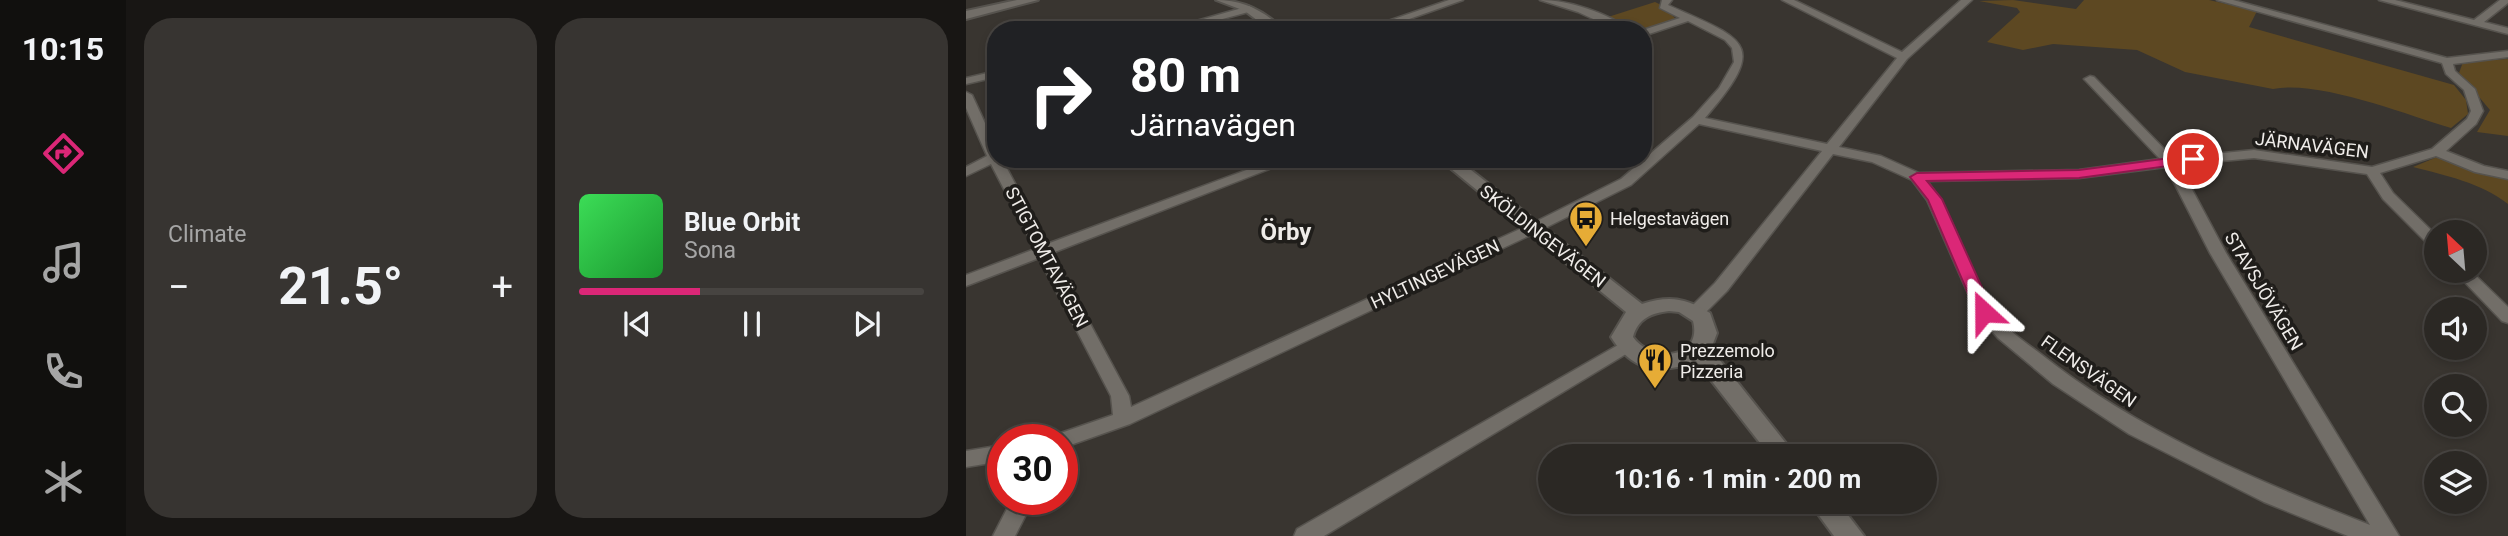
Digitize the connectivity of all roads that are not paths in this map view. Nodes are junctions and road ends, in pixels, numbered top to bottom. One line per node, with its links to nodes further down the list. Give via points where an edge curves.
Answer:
1 (1032, 0): 12 (street)
2 (1222, 0): 11 (street)
3 (1458, 0): 16 (street)
4 (1545, 0): 17 (street)
5 (1667, 0): 13 (street, via 1663,6)
6 (1787, 0): 22 (street)
7 (1968, 0): 22 (street)
8 (2222, 0): 23 (street)
9 (2384, 0): 18 (street)
10 (2506, 0): 18 (street)
11 (1249, 9): 14 (street); 15 (street)
12 (966, 15)
13 (1689, 18): 19 (street); 28 (street, HYLTINGEVÄGEN, via 1729,38 1737,47 1739,62)
14 (1204, 21)
15 (1266, 21)
16 (1394, 21)
17 (1606, 21)
18 (2476, 23): 20 (street)
19 (1652, 30)
20 (2508, 31)
21 (2508, 54): 23 (street)
22 (1903, 57): 30 (street)
23 (2447, 61): 31 (street, JÄRNAVÄGEN, via 2450,72 2469,89 2477,111)
24 (987, 76): 26 (street)
25 (2090, 79): 34 (street, STAVSJÖVÄGEN)
26 (966, 81)
27 (966, 95): 29 (street, STIGTOMTAVÄGEN)
28 (1698, 120): 30 (street); 32 (street, HYLTINGEVÄGEN)
29 (987, 140)
30 (1829, 150): 42 (street, via 1877,159); 49 (street)
31 (2437, 152): 39 (street, JÄRNAVÄGEN); 41 (street)
32 (1652, 160)
33 (987, 161): 40 (street)
34 (2171, 163): 39 (street, JÄRNAVÄGEN, via 2254,154); 42 (street, JÄRNAVÄGEN, via 2079,174); 64 (street, STAVSJÖVÄGEN, via 2218,253)
35 (1001, 168): 45 (street, STIGTOMTAVÄGEN)
36 (1265, 168): 45 (street)
37 (1458, 168): 43 (street, SKÖLDINGEVÄGEN)
38 (1642, 168): 43 (street, HYLTINGEVÄGEN, via 1626,182)
39 (2372, 171): 44 (street, via 2388,196)
40 (966, 172)
41 (2508, 175)
42 (1917, 177): 63 (street, FLENSVÄGEN, via 1934,199 1984,312 2060,379 2136,429 2272,496)
43 (1534, 228): 48 (street, SKÖLDINGEVÄGEN); 53 (street, HYLTINGEVÄGEN)
44 (2424, 232)
45 (1042, 250): 46 (street); 53 (street, STIGTOMTAVÄGEN, via 1120,396)
46 (966, 281)
47 (2475, 284): 50 (street)
48 (1639, 312): 49 (street, via 1669,304); 51 (street, via 1623,328)
49 (1696, 312): 52 (street, via 1708,334)
50 (2508, 317)
51 (1625, 346): 52 (street, via 1633,355 1659,362); 61 (street)
52 (1699, 350): 55 (street)
53 (1123, 419): 54 (street, HYLTINGEVÄGEN)
54 (1078, 434)
55 (1775, 444)
56 (987, 456): 57 (street)
57 (966, 459)
58 (1832, 514): 62 (street)
59 (1015, 515): 60 (street)
60 (1004, 536)
61 (1305, 536)
62 (1850, 536)
63 (2373, 536)
64 (2388, 536)

